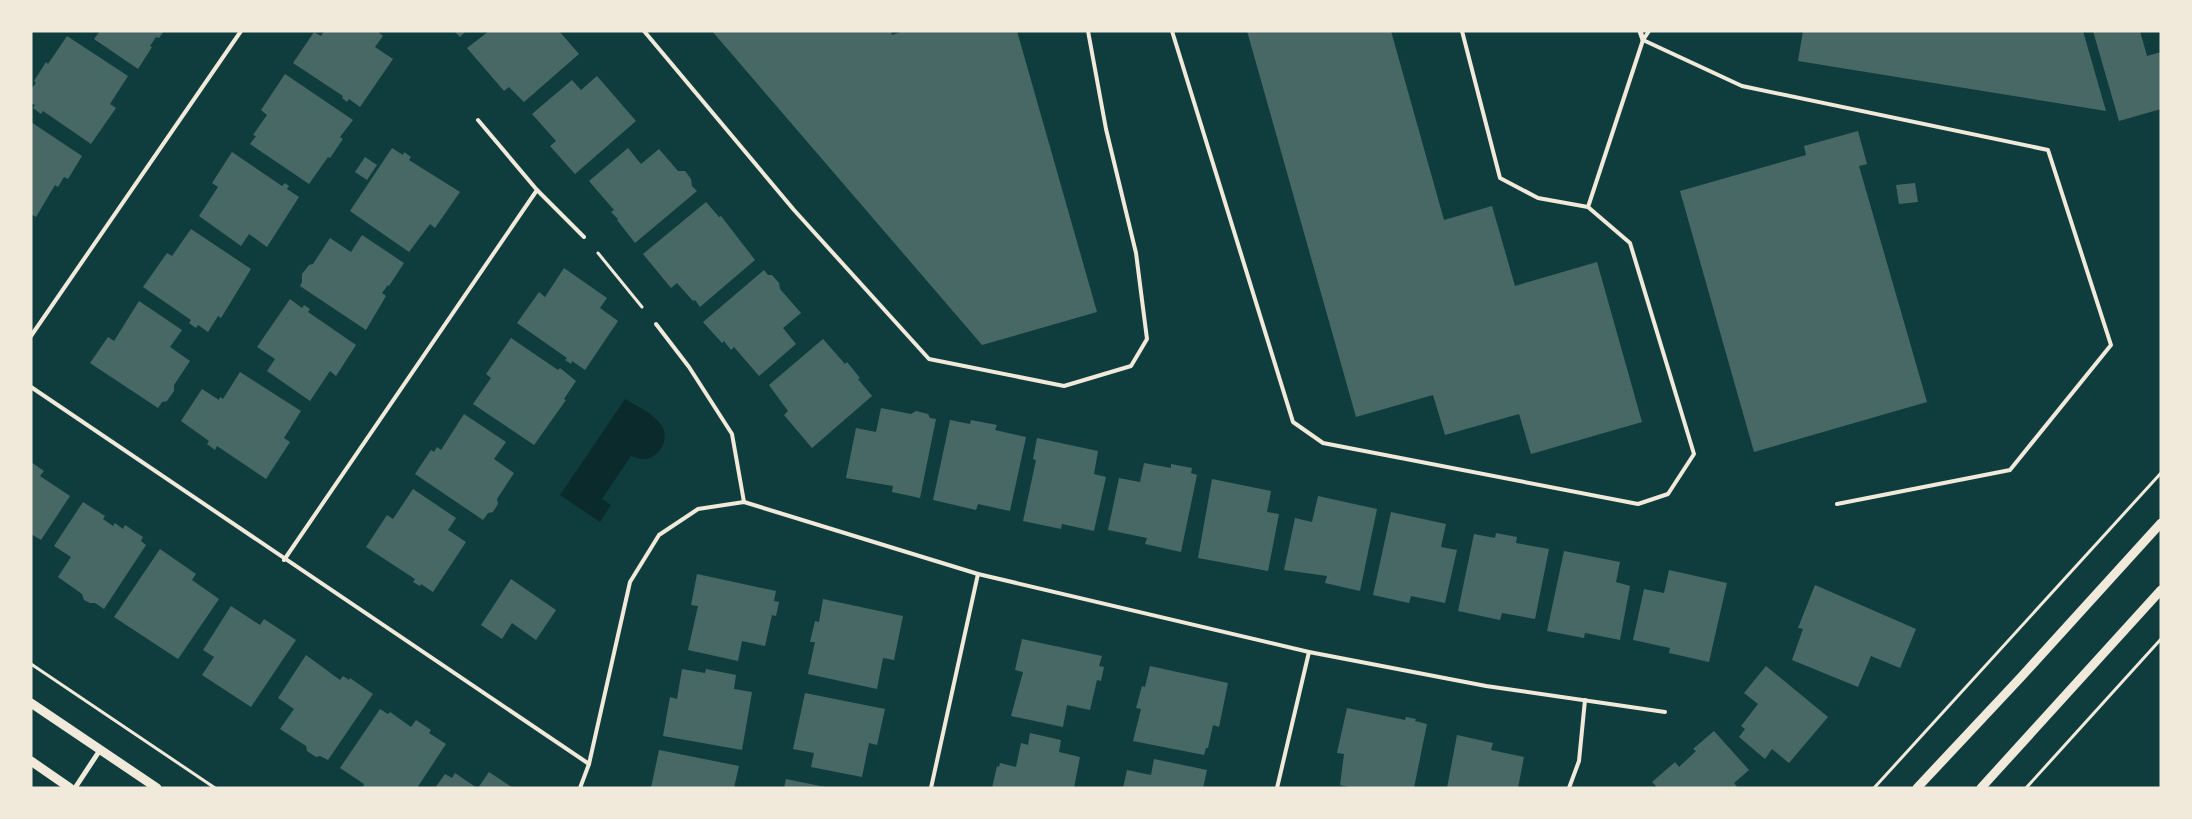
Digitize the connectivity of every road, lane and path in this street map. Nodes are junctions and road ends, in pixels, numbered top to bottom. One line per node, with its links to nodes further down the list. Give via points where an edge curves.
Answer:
1 (241, 31): 14 (lane)
2 (644, 31): 3 (lane, via 794,210 929,359 1064,386 1131,366 1147,339 1136,253 1106,129)
3 (1088, 31)
4 (1172, 31): 11 (lane, via 1293,422 1323,443 1638,504 1668,494 1694,454 1630,243)
5 (1462, 31): 11 (lane, via 1500,178 1538,198)
6 (1640, 31): 8 (street)
7 (1649, 31): 8 (lane)
8 (1642, 40): 11 (lane); 18 (lane, via 1742,86 2048,150 2111,345 2010,470)
9 (478, 120): 10 (lane)
10 (536, 190): 12 (lane); 20 (lane)
11 (1588, 207)
12 (584, 236): 13 (path)
13 (656, 324): 17 (lane, via 689,367 732,434)
14 (31, 336)
15 (31, 387): 20 (lane)
16 (2161, 473): 40 (path)
17 (744, 502): 21 (lane); 31 (lane, via 698,509 659,534 630,582)
18 (1837, 504)
19 (2161, 522): 41 (street)
20 (284, 560): 31 (lane)
21 (978, 574): 24 (lane); 37 (lane)
22 (2161, 590): 42 (street)
23 (2161, 639): 43 (path)
24 (1309, 652): 26 (lane, via 1486,686); 38 (lane)
25 (31, 664): 35 (path)
26 (1585, 700): 28 (lane); 39 (lane, via 1579,761)
27 (31, 703): 29 (street)
28 (1665, 712)
29 (100, 750): 33 (street); 34 (street)
30 (31, 761): 32 (street)
31 (589, 764): 36 (lane)
32 (70, 788)
33 (74, 788)
34 (157, 788)
35 (215, 788)
36 (580, 788)
37 (931, 788)
38 (1277, 788)
39 (1569, 788)
40 (1874, 788)
41 (1918, 788)
42 (1981, 788)
43 (2026, 788)

